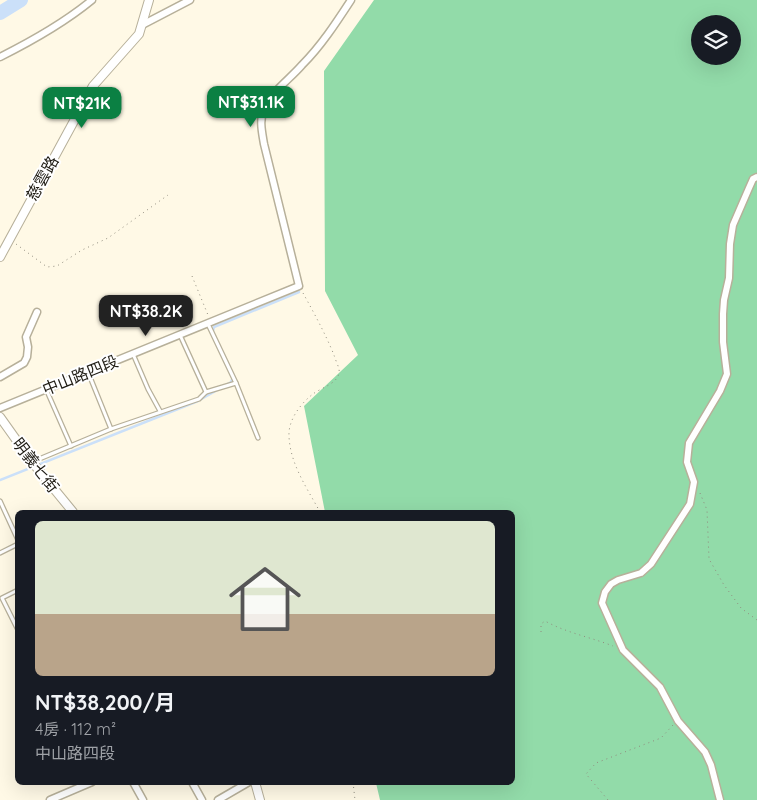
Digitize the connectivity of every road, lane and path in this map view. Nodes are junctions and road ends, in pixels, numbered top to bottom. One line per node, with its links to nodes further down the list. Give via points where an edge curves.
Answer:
1 (92, 0): 6 (street, via 28,43)
2 (149, 0): 5 (street, 慈雲路)
3 (190, 0): 5 (street)
4 (351, 0): 12 (street, via 329,33 276,92 264,109 261,122)
5 (142, 25): 9 (street, 慈雲路, via 139,34 93,86)
6 (0, 57)
7 (757, 177): 29 (street, via 748,188 733,225 723,314 727,374 689,443 687,462)
8 (168, 195): 9 (path, via 108,238 57,266 47,267)
9 (9, 240): 10 (street, 慈雲路)
10 (0, 257)
11 (192, 276): 14 (path)
12 (299, 286): 14 (street, 中山路四段); 32 (path, via 339,370 338,377 331,384 313,394 298,410 288,434 293,461)
13 (37, 312): 18 (street, via 26,337 28,347 24,363)
14 (209, 323): 15 (street, 中山路四段); 19 (lane)
15 (180, 334): 16 (street, 中山路四段); 21 (lane)
16 (133, 354): 17 (street, 中山路四段); 23 (lane)
17 (88, 372): 20 (street, 中山路四段); 25 (lane)
18 (0, 377)
19 (236, 383): 21 (lane); 26 (lane)
20 (46, 389): 22 (street, 中山路四段); 27 (lane)
21 (206, 392): 23 (lane, via 199,399)
22 (0, 408)
23 (160, 411): 25 (lane)
24 (0, 417): 28 (street, 明義七街)
25 (111, 429): 27 (lane)
26 (258, 438)
27 (71, 446): 28 (lane)
28 (34, 465): 31 (street, 明義七街)
29 (694, 482): 38 (path, via 706,510 709,558 741,608); 41 (street, via 690,504 651,564 641,573 611,584 605,592 602,603)
30 (0, 501): 33 (lane)
31 (71, 510)
32 (319, 510)
33 (15, 534)
34 (15, 546): 35 (lane)
35 (0, 553)
36 (15, 591): 37 (lane)
37 (1, 598): 39 (lane)
38 (757, 620)
39 (15, 624)
40 (541, 632): 41 (path, via 541,624 545,621)
41 (622, 650): 42 (street, via 660,687)
42 (678, 721): 55 (path, via 662,738 596,763 589,769 586,774); 56 (street, via 705,752)
43 (85, 785): 49 (street)
44 (134, 785): 50 (street)
45 (194, 785): 51 (street)
46 (244, 785): 52 (street)
47 (256, 785): 53 (street)
48 (353, 785): 54 (path)
49 (50, 800)
50 (143, 800)
51 (202, 800)
52 (218, 800)
53 (260, 800)
54 (355, 800)
55 (608, 800)
56 (720, 800)

